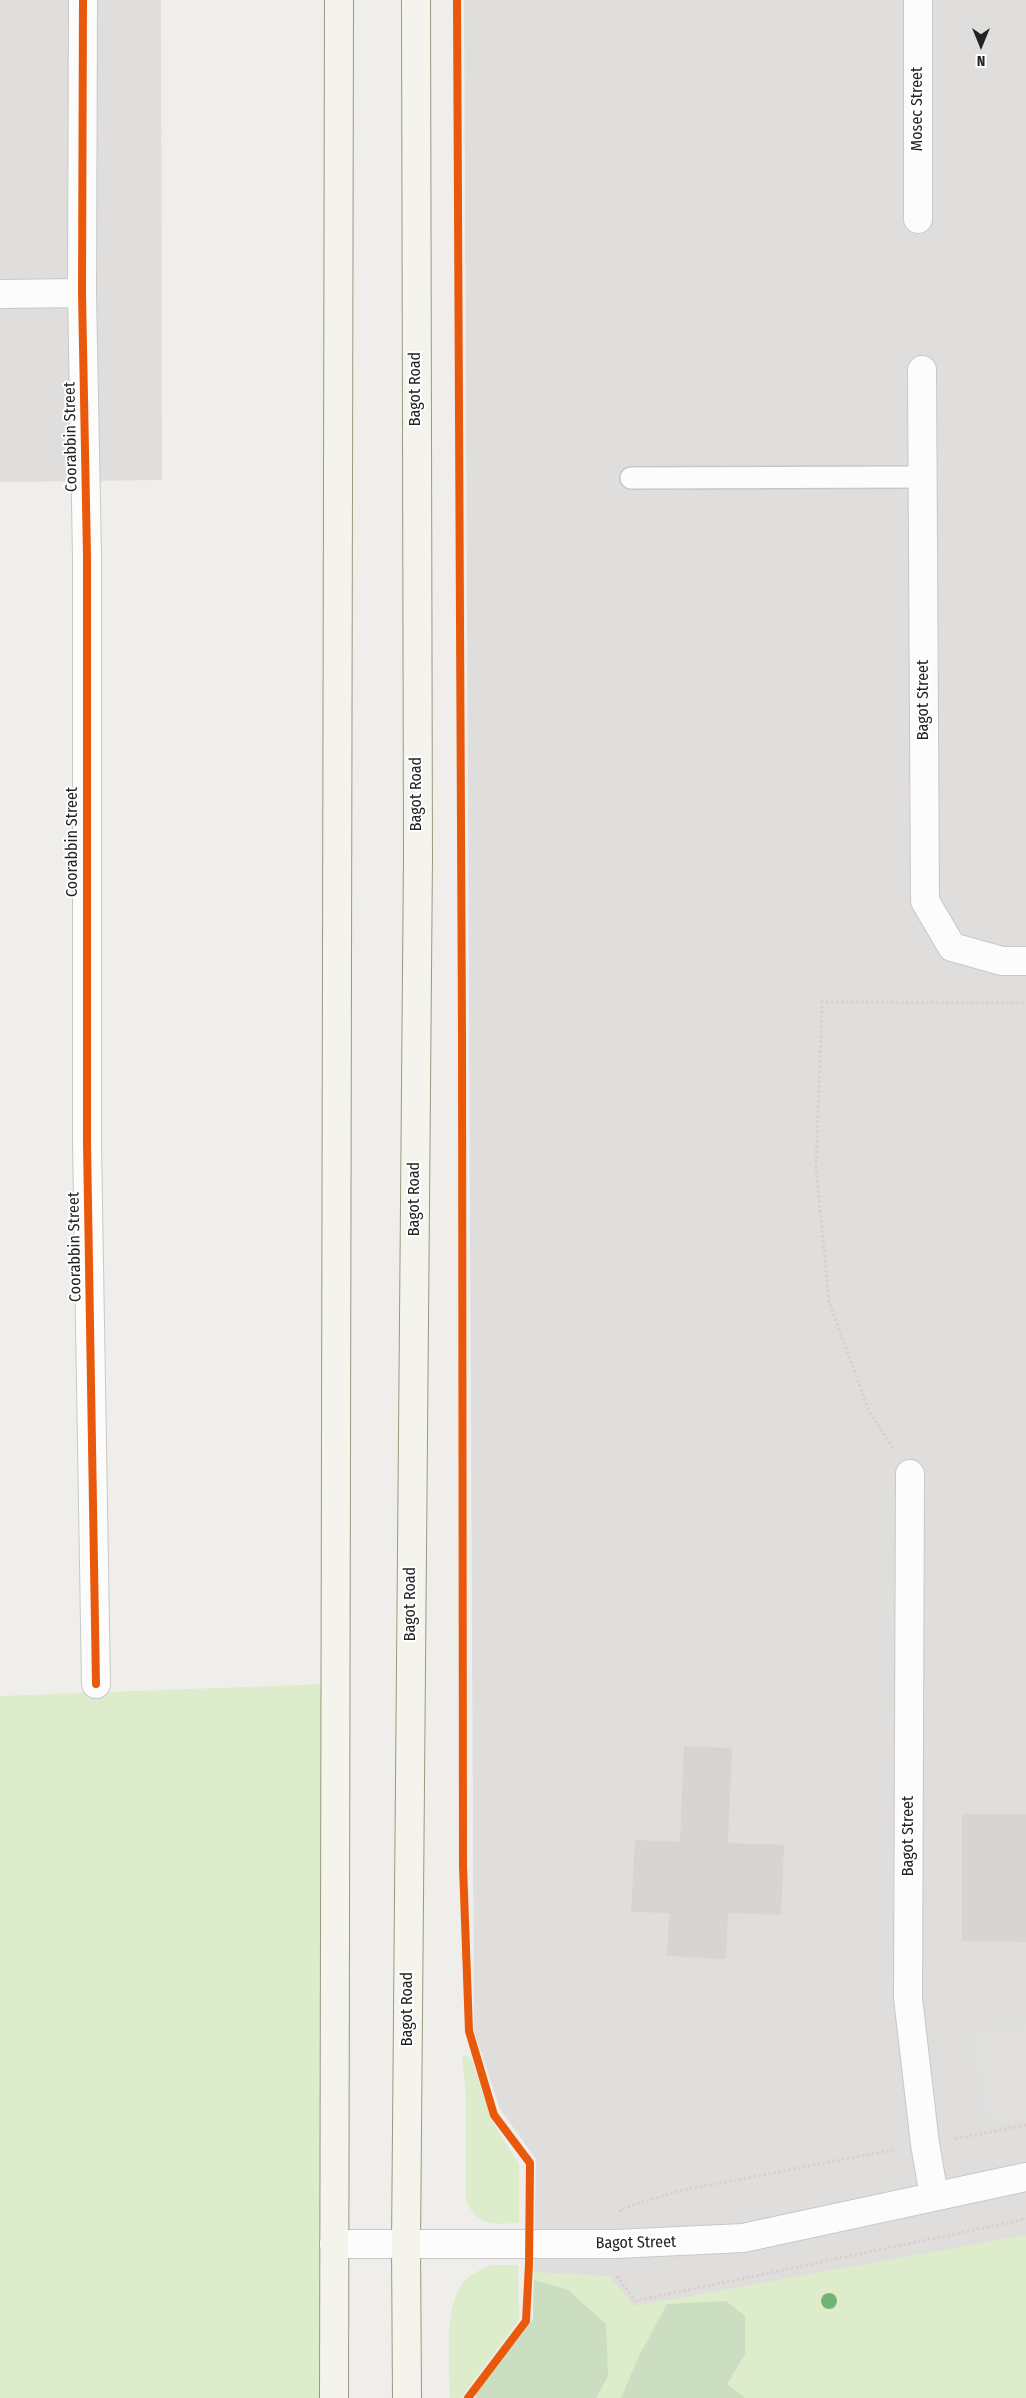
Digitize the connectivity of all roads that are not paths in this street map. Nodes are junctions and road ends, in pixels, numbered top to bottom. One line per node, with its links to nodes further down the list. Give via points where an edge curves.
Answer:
1 (83, 0): 7 (street, Coorabbin Street)
2 (339, 0): 16 (main road)
3 (416, 0): 17 (main road, Bagot Road, via 418,856)
4 (918, 0): 5 (street, Mosec Street)
5 (918, 219)
6 (0, 294): 7 (street)
7 (82, 294): 13 (street, Coorabbin Street, via 87,556 87,1144)
8 (922, 370): 9 (street, Bagot Street)
9 (923, 477): 10 (lane); 11 (street, Bagot Street, via 925,901 952,946 1002,961)
10 (631, 478)
11 (1026, 961)
12 (910, 1474): 15 (street, Bagot Street, via 908,1998)
13 (96, 1684)
14 (1026, 2178): 15 (street, Bagot Street)
15 (934, 2196): 17 (street, Bagot Street, via 744,2238 616,2244)
16 (334, 2244): 17 (street, Bagot Street); 18 (main road)
17 (406, 2244): 19 (main road, Bagot Road)
18 (334, 2398)
19 (408, 2398)

